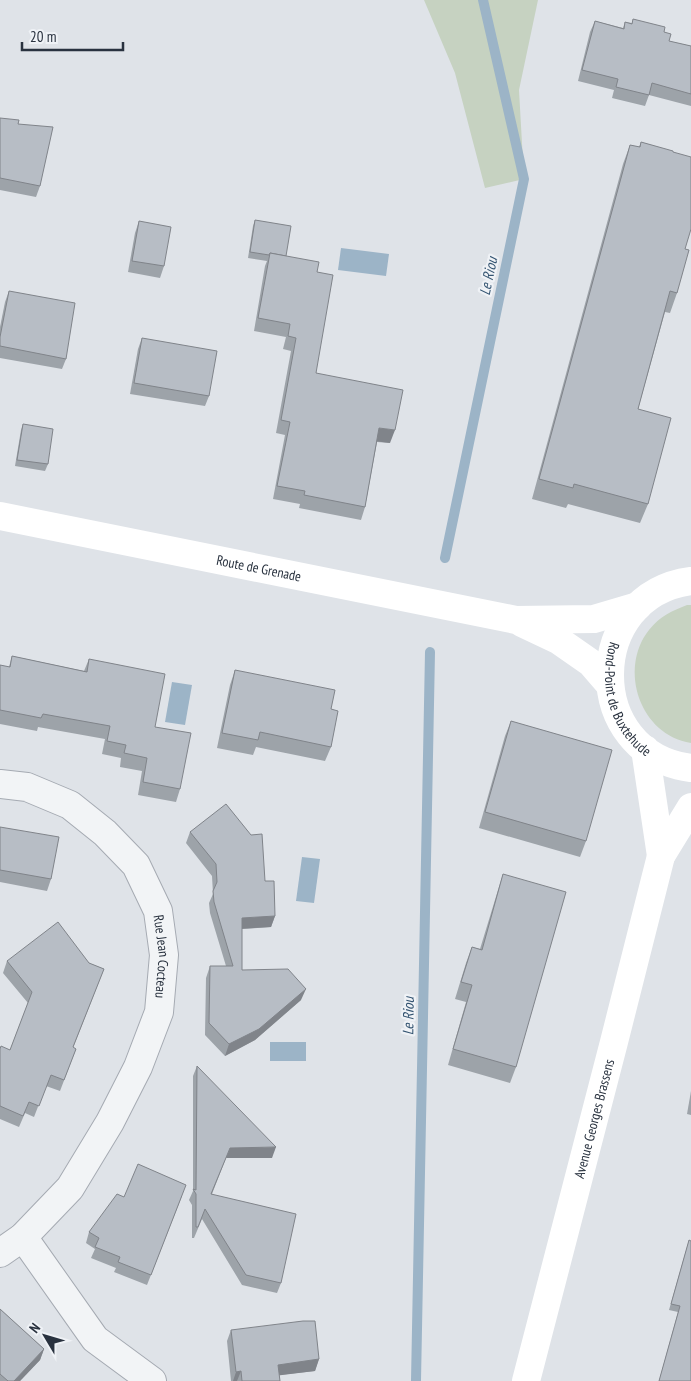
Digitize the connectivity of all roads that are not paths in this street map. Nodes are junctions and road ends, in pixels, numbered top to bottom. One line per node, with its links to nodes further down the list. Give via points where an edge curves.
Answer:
1 (0, 516): 4 (main road, Route de Grenade)
2 (691, 581): 3 (main road, Rond-Point de Buxtehude, via 660,590)
3 (638, 606): 4 (main road, via 594,619); 5 (main road, Rond-Point de Buxtehude, via 624,623 615,643)
4 (516, 620): 5 (main road, via 558,640 590,663)
5 (610, 685): 6 (main road, Rond-Point de Buxtehude, via 617,713)
6 (645, 749): 7 (main road, Rond-Point de Buxtehude, via 662,760); 10 (main road, Avenue Georges Brassens)
7 (691, 768)
8 (0, 784): 11 (street, Rue Jean Cocteau, via 27,787 70,804 124,852 136,865 158,911 164,955 159,1012 138,1067 110,1122 70,1188)
9 (691, 807): 10 (main road, Avenue Georges Brassens)
10 (661, 856): 14 (main road, Avenue Georges Brassens)
11 (23, 1237): 12 (street, Rue Jean Cocteau); 13 (street, via 95,1339)
12 (0, 1253)
13 (152, 1381)
14 (526, 1381)

